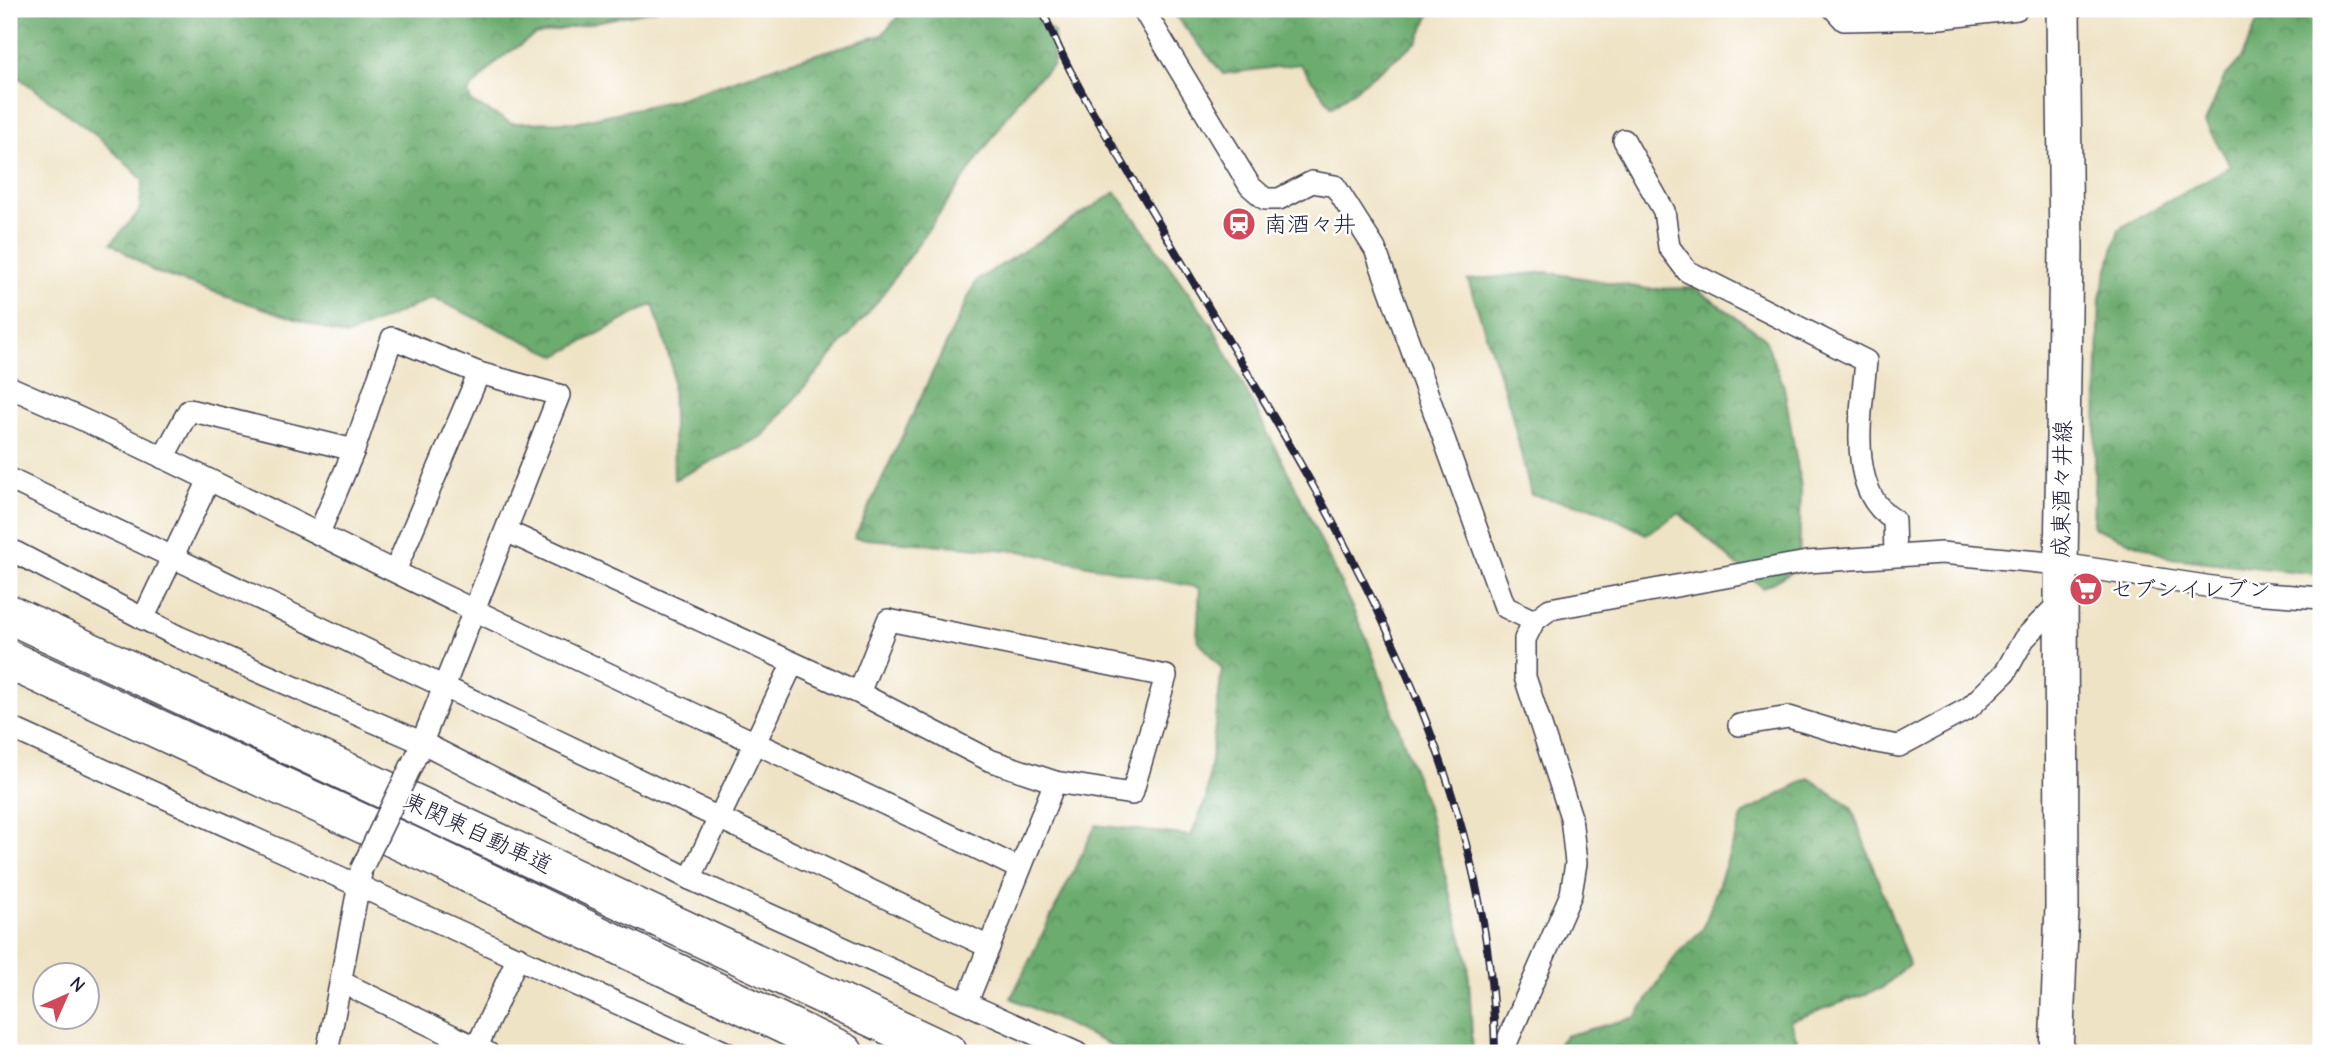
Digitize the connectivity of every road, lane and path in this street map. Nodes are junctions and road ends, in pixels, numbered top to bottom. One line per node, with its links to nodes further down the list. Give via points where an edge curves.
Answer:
1 (1143, 9): 24 (street, via 1250,186 1265,199 1279,199 1312,181 1335,186 1339,192 1375,249 1505,607)
2 (1834, 9): 3 (street, via 1844,20 1940,18)
3 (2017, 9)
4 (2063, 9): 17 (main road, 成東酒々井線, via 2066,249)
5 (1624, 140): 15 (street, via 1664,211 1669,247 1687,271 1866,361 1862,473 1877,510 1894,520)
6 (479, 373): 8 (street, via 392,338); 12 (street, via 559,395); 18 (street)
7 (9, 387): 9 (street)
8 (354, 450): 9 (street, via 189,410); 13 (street)
9 (163, 458): 11 (street)
10 (9, 479): 16 (street)
11 (209, 480): 13 (street); 16 (street)
12 (506, 531): 21 (street); 26 (street)
13 (319, 533): 18 (street)
14 (9, 549): 23 (street)
15 (1895, 555): 17 (street, via 1941,553); 24 (street, via 1744,571 1550,609)
16 (172, 557): 23 (street); 27 (street)
17 (2061, 564): 19 (street, via 2252,593); 20 (main road, 成東酒々井線)
18 (396, 571): 21 (street)
19 (2321, 598)
20 (2062, 600): 29 (street, via 2025,639 2005,673 1969,708 1899,746 1790,717); 51 (main road, 成東酒々井線, via 2062,907)
21 (475, 611): 27 (street); 31 (street)
22 (9, 614): 49 (highway, 東関東自動車道)
23 (143, 619): 32 (street)
24 (1534, 621): 44 (street, via 1525,639 1525,677 1571,817 1576,863 1571,894)
25 (9, 660): 48 (highway, 東関東自動車道)
26 (792, 665): 28 (street); 31 (street)
27 (444, 688): 32 (street); 34 (street)
28 (859, 694): 33 (street, via 989,760); 33 (street, via 888,620 1166,676 1132,794)
29 (1740, 725)
30 (9, 727): 36 (street)
31 (756, 741): 34 (street); 35 (street)
32 (419, 751): 36 (street, bridge); 37 (street)
33 (1055, 782): 35 (street)
34 (719, 818): 37 (street); 38 (street)
35 (1020, 869): 38 (street)
36 (360, 877): 39 (street); 40 (street)
37 (690, 879): 41 (street)
38 (989, 947): 41 (street)
39 (518, 957): 42 (street); 45 (street)
40 (341, 982): 45 (street); 46 (street)
41 (967, 1002): 43 (street)
42 (684, 1044): 47 (street)
43 (1043, 1045): 50 (street)
44 (1507, 1049)
45 (480, 1051)
46 (327, 1053)
47 (727, 1053)
48 (844, 1053)
49 (948, 1053)
50 (1077, 1053)
51 (2056, 1053)

